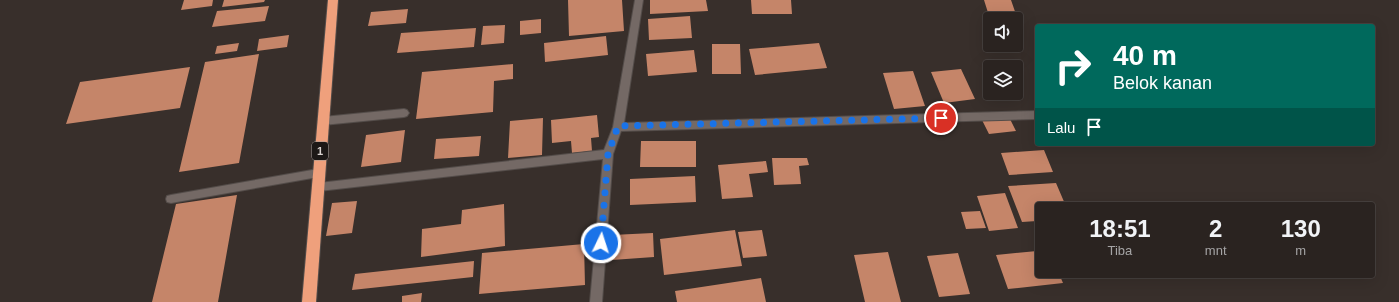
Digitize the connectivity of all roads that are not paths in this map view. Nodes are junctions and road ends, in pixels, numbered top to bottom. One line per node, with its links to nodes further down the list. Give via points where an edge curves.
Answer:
1 (333, 0): 5 (highway, 1)
2 (639, 0): 6 (street)
3 (404, 113): 5 (street)
4 (1035, 115): 6 (street)
5 (323, 121): 8 (highway, 1)
6 (618, 126): 7 (street)
7 (608, 154): 9 (street); 12 (street)
8 (318, 173): 9 (highway, 1); 10 (street)
9 (319, 187): 11 (highway, 1)
10 (171, 200)
11 (308, 302)
12 (596, 302)

